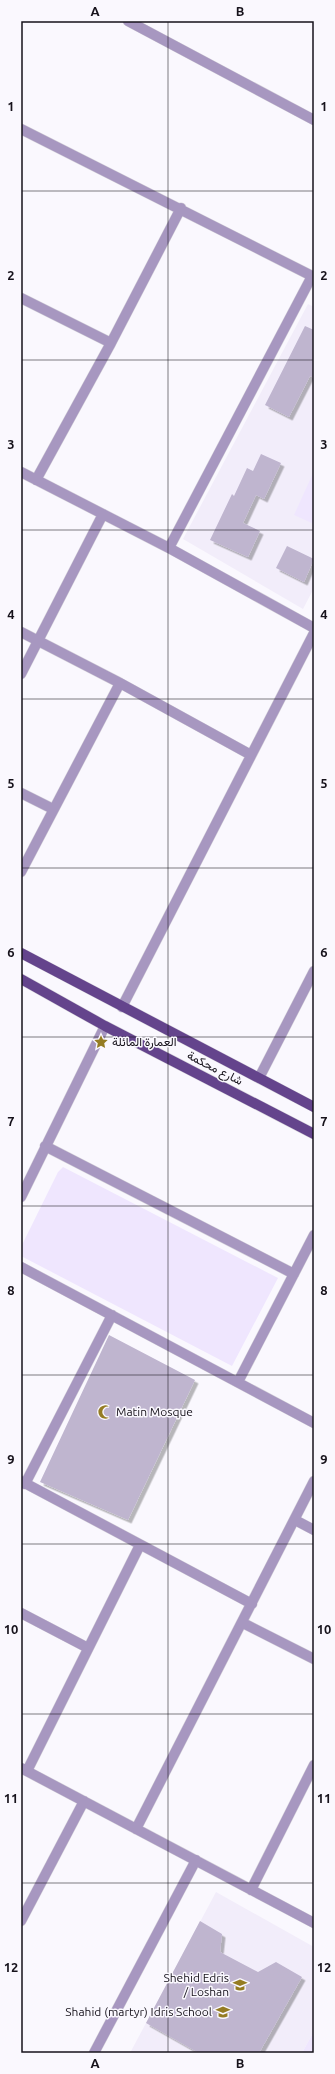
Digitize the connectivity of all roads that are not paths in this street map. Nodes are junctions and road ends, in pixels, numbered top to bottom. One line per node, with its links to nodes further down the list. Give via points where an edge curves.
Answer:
1 (128, 21): 2 (street)
2 (314, 120)
3 (21, 129): 4 (street)
4 (181, 208): 5 (street); 7 (street)
5 (313, 277): 11 (street)
6 (22, 302): 7 (street)
7 (111, 343): 9 (street)
8 (21, 472): 9 (street)
9 (36, 480): 10 (street)
10 (102, 514): 11 (street); 15 (street)
11 (170, 548): 12 (street)
12 (314, 628)
13 (21, 632): 15 (street)
14 (314, 633): 18 (street)
15 (37, 640): 16 (street); 17 (street)
16 (21, 674)
17 (120, 683): 18 (street); 20 (street)
18 (251, 755): 25 (street)
19 (21, 794): 20 (street)
20 (53, 809): 21 (street)
21 (21, 872)
22 (21, 953): 25 (main road, شارع محكمة)
23 (314, 971): 27 (street)
24 (21, 979): 26 (main road, شارع محكمة)
25 (122, 1007): 27 (main road, شارع محكمة)
26 (105, 1026): 29 (main road, شارع محكمة); 30 (street)
27 (259, 1078): 28 (main road, شارع محكمة)
28 (314, 1107)
29 (314, 1134)
30 (45, 1146): 31 (street); 34 (street)
31 (21, 1196)
32 (314, 1234): 34 (street)
33 (21, 1267): 35 (street)
34 (294, 1274): 36 (street)
35 (112, 1315): 36 (street); 39 (street)
36 (238, 1382): 37 (street)
37 (314, 1423)
38 (314, 1481): 40 (street)
39 (23, 1483): 42 (street)
40 (294, 1520): 41 (street); 43 (street)
41 (314, 1530)
42 (140, 1545): 43 (street); 46 (street)
43 (252, 1604): 45 (street)
44 (21, 1613): 46 (street)
45 (243, 1623): 47 (street); 51 (street)
46 (88, 1648): 49 (street)
47 (314, 1659)
48 (314, 1767): 53 (street)
49 (24, 1769): 50 (street)
50 (84, 1801): 51 (street); 54 (street)
51 (136, 1829): 52 (street)
52 (196, 1860): 53 (street); 56 (street)
53 (251, 1890): 55 (street)
54 (22, 1918)
55 (314, 1923)
56 (94, 2053)

